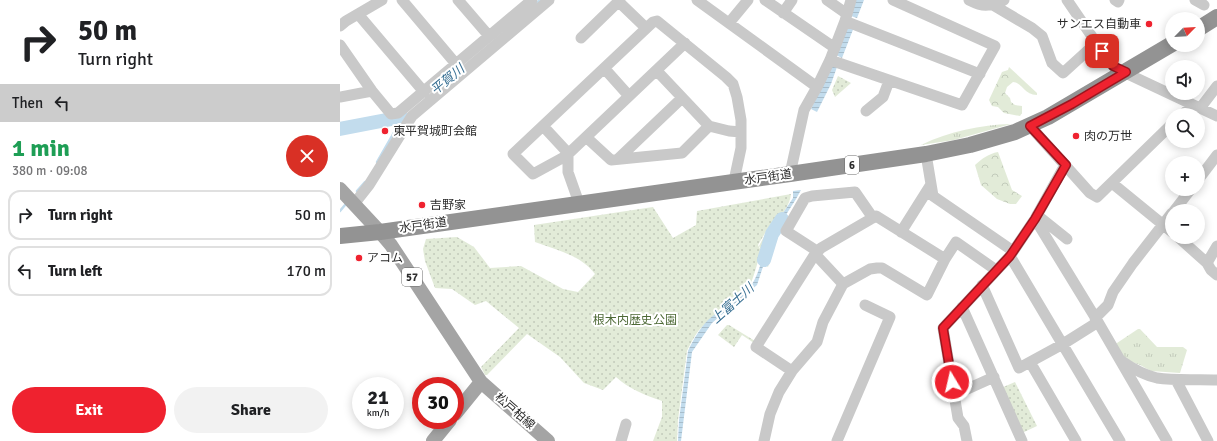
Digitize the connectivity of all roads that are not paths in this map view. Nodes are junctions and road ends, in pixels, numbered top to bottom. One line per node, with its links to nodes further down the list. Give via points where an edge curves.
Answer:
1 (382, 0): 22 (street)
2 (402, 0): 37 (street)
3 (458, 0): 29 (street)
4 (532, 0): 19 (street)
5 (549, 0): 73 (street, via 412,116 369,185)
6 (697, 0): 25 (street)
7 (748, 0): 25 (street)
8 (765, 0): 21 (street)
9 (792, 0): 21 (street)
10 (827, 0): 24 (street)
11 (851, 0): 24 (street)
12 (893, 0): 41 (street, via 995,46)
13 (969, 0): 20 (street, via 980,6)
14 (1004, 0): 20 (street)
15 (1067, 0): 32 (street)
16 (1116, 0): 17 (street)
17 (1119, 0)
18 (620, 1): 28 (street); 30 (street)
19 (518, 4): 29 (street)
20 (993, 5): 32 (street, via 1037,31 1042,36 1052,63 1063,74)
21 (783, 13): 34 (street)
22 (358, 14): 27 (street); 46 (street)
23 (1217, 17): 26 (highway)
24 (846, 18): 34 (street); 41 (street, via 856,26)
25 (729, 23): 44 (street)
26 (1205, 25)
27 (340, 26)
28 (646, 28): 31 (street, via 657,21); 38 (street)
29 (489, 36): 37 (street)
30 (580, 38)
31 (685, 43): 39 (street); 58 (street, via 733,84)
32 (1096, 43): 40 (street, via 1113,66)
33 (340, 45): 45 (street)
34 (834, 48): 36 (street)
35 (1165, 48): 40 (highway, 水戸街道 / 6)
36 (830, 60): 42 (street); 44 (street)
37 (456, 64): 46 (street)
38 (604, 68): 47 (street); 54 (street)
39 (656, 71): 47 (street); 49 (street)
40 (1126, 72): 50 (street); 56 (highway, 水戸街道 / 6)
41 (980, 74): 42 (street, via 962,105)
42 (889, 81): 52 (street, via 883,97)
43 (1217, 86): 50 (street)
44 (817, 87): 66 (street, via 804,110)
45 (372, 91): 46 (street, via 391,114 398,113); 48 (street)
46 (424, 92)
47 (629, 96): 59 (street)
48 (340, 97)
49 (682, 98): 55 (street); 63 (street)
50 (1197, 106): 51 (street); 53 (street)
51 (1194, 108)
52 (866, 111)
53 (1217, 116)
54 (543, 126): 60 (street); 60 (street, via 513,154 533,174)
55 (709, 126): 58 (street); 63 (street, via 682,153)
56 (1030, 126): 61 (highway, 水戸街道 / 6, via 970,146); 64 (street)
57 (1165, 131): 68 (street)
58 (741, 132): 67 (street, via 741,148)
59 (586, 137): 60 (street); 63 (street, via 610,160)
60 (568, 153): 72 (street, via 568,172)
61 (926, 154): 66 (highway, 水戸街道 / 6); 69 (street)
62 (1217, 155): 65 (street)
63 (618, 159)
64 (1066, 165): 68 (street, via 1090,193 1097,197); 75 (street)
65 (1205, 171)
66 (790, 174): 67 (highway, 水戸街道 / 6)
67 (734, 181): 72 (highway, 水戸街道 / 6)
68 (1112, 183): 77 (street)
69 (930, 186): 79 (street); 85 (street, via 932,196)
70 (340, 190): 73 (main road)
71 (1186, 196): 74 (street)
72 (579, 203): 78 (highway, 水戸街道 / 6)
73 (354, 204): 78 (main road)
74 (1179, 204)
75 (1036, 217): 81 (street); 85 (street); 94 (street)
76 (873, 218): 79 (street, via 876,216); 84 (street); 84 (street, via 855,192 805,198 786,231)
77 (1164, 224): 94 (street, via 1133,263)
78 (380, 232): 80 (highway, 水戸街道 / 6); 102 (main road, 57, via 396,252)
79 (901, 232): 86 (street)
80 (340, 236)
81 (1067, 239)
82 (1186, 244): 87 (street)
83 (1217, 246): 87 (street)
84 (816, 253): 90 (street); 98 (street, via 756,347)
85 (1012, 253): 88 (street); 95 (street)
86 (945, 259): 88 (street, via 956,242); 90 (street, via 927,295 882,268 870,270)
87 (1207, 263): 89 (street)
88 (996, 270): 91 (street)
89 (1217, 275)
90 (843, 284): 98 (street, via 823,322 817,342)
91 (982, 285): 93 (street); 97 (street, via 1019,368)
92 (865, 305): 112 (street, via 890,317)
93 (962, 307): 99 (street); 103 (street, via 943,328)
94 (1096, 320): 95 (street); 96 (street)
95 (1063, 344): 97 (street); 116 (street)
96 (1118, 358): 100 (street, via 1155,378); 117 (street)
97 (1030, 362): 115 (street)
98 (792, 371): 111 (street, via 773,407)
99 (994, 377): 103 (street); 114 (street)
100 (1176, 380): 101 (street); 118 (street)
101 (1217, 380)
102 (481, 382): 104 (main road); 109 (main road, 松戸柏線)
103 (954, 395): 113 (street, via 958,418 964,426)
104 (464, 403)
105 (626, 424): 110 (street)
106 (443, 429): 108 (main road)
107 (1217, 439): 119 (street)
108 (433, 441)
109 (548, 441)
110 (622, 441)
111 (764, 441)
112 (837, 441)
113 (967, 441)
114 (1022, 441)
115 (1076, 441)
116 (1120, 441)
117 (1166, 441)
118 (1208, 441)
119 (1213, 441)

